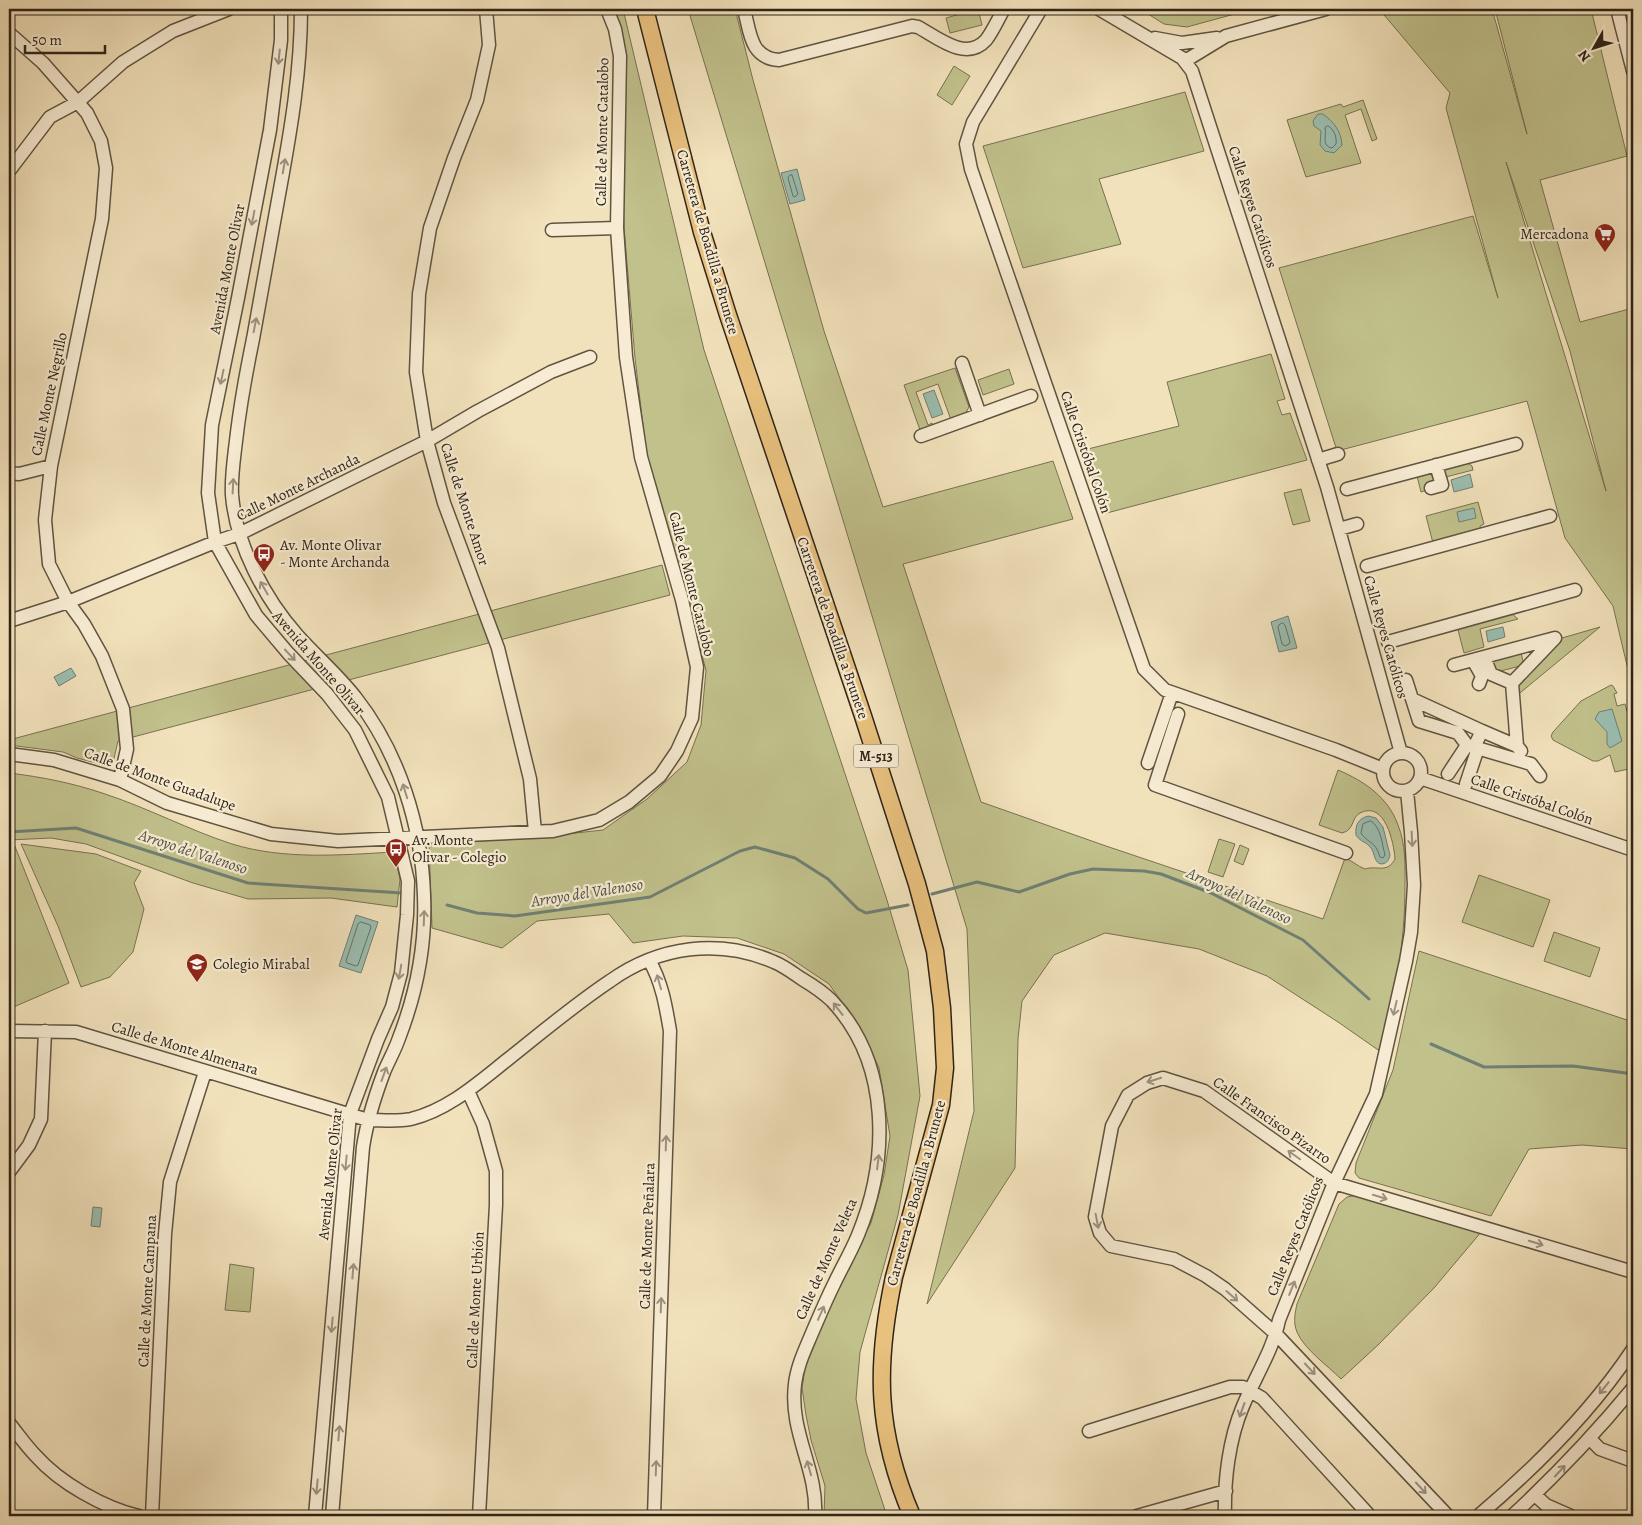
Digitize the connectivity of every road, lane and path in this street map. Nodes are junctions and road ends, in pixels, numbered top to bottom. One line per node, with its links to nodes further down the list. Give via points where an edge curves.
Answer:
1 (230, 9): 19 (street, via 173,31 123,62)
2 (281, 9): 41 (street, Avenida Monte Olivar, one-way to 41, via 281,40 270,130 212,425 208,493)
3 (301, 9): 40 (street, Avenida Monte Olivar, one-way to 3, via 232,494 241,400 291,130)
4 (486, 9): 28 (street, Calle de Monte Amor, via 489,44 477,100 430,228 419,294 416,372)
5 (607, 9): 21 (street, Calle de Monte Catalobo, via 620,56)
6 (645, 9): 105 (main road, Carretera de Boadilla a Brunete / M-513, via 702,232 863,716 935,951 945,1068 941,1106 894,1277 882,1358 884,1424 892,1463)
7 (744, 9): 8 (street, via 753,45 769,59 779,60 912,26 957,49 970,50 987,38)
8 (1004, 9)
9 (1041, 9): 52 (street, Calle Cristóbal Colón, via 973,122 966,144 971,169 1144,669)
10 (1099, 9): 14 (street)
11 (1326, 9): 15 (street)
12 (1617, 9): 17 (street)
13 (9, 33): 19 (street, Calle Monte Negrillo, via 43,63)
14 (1148, 37): 15 (street); 16 (street)
15 (1203, 44): 16 (street); 18 (street, via 1198,62)
16 (1183, 59): 18 (street, Calle Reyes Católicos, via 1192,71)
17 (1633, 71)
18 (1197, 88): 31 (street, Calle Reyes Católicos)
19 (78, 102): 20 (street, via 50,117); 33 (street, Calle Monte Negrillo, via 101,141 106,168 102,219)
20 (9, 171)
21 (617, 228): 22 (street, Calle de Monte Catalobo); 69 (street, Calle de Monte Catalobo, via 626,357 641,457 677,581 697,667 692,718 677,751 660,776 630,802 599,820)
22 (552, 230)
23 (590, 357): 28 (street, Calle Monte Archanda, via 551,372)
24 (962, 363): 26 (street)
25 (1031, 396): 26 (street)
26 (980, 415): 27 (street)
27 (921, 436)
28 (427, 441): 40 (street, Calle Monte Archanda); 69 (street, Calle de Monte Amor, via 444,503 498,648 530,779)
29 (1516, 444): 32 (street)
30 (1338, 454): 31 (street)
31 (1318, 460): 39 (street, Calle Reyes Católicos)
32 (1436, 465): 35 (street, via 1442,485); 36 (street)
33 (50, 466): 34 (street); 44 (street, Calle Monte Negrillo, via 45,520 49,564)
34 (9, 474)
35 (1431, 488)
36 (1347, 489)
37 (1550, 516): 42 (street)
38 (1357, 524): 39 (street)
39 (1339, 529): 58 (street, Calle Reyes Católicos)
40 (239, 534): 41 (street, Calle Monte Archanda); 71 (street, Avenida Monte Olivar, one-way to 40, via 400,776 377,728 355,696 295,634 253,568)
41 (215, 542): 44 (street, Calle Monte Archanda); 70 (street, Avenida Monte Olivar, one-way to 70, via 256,615 328,694 355,730 388,797)
42 (1367, 566)
43 (1575, 590): 46 (street)
44 (68, 602): 45 (street, Calle Monte Archanda); 66 (street, Calle Monte Negrillo, via 102,656 123,709 127,749)
45 (9, 621)
46 (1388, 642)
47 (1479, 658): 48 (street); 50 (street, via 1491,674); 50 (street, via 1555,638); 51 (street, via 1482,676)
48 (1454, 665)
49 (1406, 680): 53 (street)
50 (1512, 683): 57 (street)
51 (1479, 684)
52 (1172, 693): 60 (street); 62 (street, Calle Cristóbal Colón)
53 (1412, 699): 55 (street); 56 (street, via 1419,721 1458,733)
54 (1178, 714): 73 (street, via 1155,785)
55 (1482, 731): 56 (street); 57 (street)
56 (1473, 746): 61 (street); 63 (street); 67 (street)
57 (1517, 746): 61 (street)
58 (1401, 753): 62 (street, via 1389,758); 65 (street, via 1413,756 1417,761)
59 (9, 754): 66 (street, Calle de Monte Guadalupe, via 54,760)
60 (1148, 764)
61 (1530, 764): 64 (street)
62 (1383, 769): 68 (street, via 1389,786 1394,790)
63 (1448, 774)
64 (1540, 776)
65 (1420, 778): 68 (street); 72 (street, Calle Cristóbal Colón)
66 (120, 780): 70 (street, Calle de Monte Guadalupe, via 167,802 270,834 338,841)
67 (1466, 784)
68 (1407, 791): 82 (street, Calle Reyes Católicos, one-way to 82, via 1414,885 1406,961 1376,1094)
69 (535, 832): 71 (street, Calle de Monte Catalobo)
70 (398, 838): 71 (street, Calle de Monte Guadalupe); 79 (street, Avenida Monte Olivar, one-way to 79, via 408,881 401,973 392,1007)
71 (419, 838): 80 (street, Avenida Monte Olivar, one-way to 71, via 399,1038 418,974 424,924)
72 (1633, 850)
73 (1346, 853)
74 (649, 960): 78 (street, Calle de Monte Veleta, via 592,993); 103 (street, Calle de Monte Peñalara, one-way to 74, via 670,1031 659,983); 104 (street, Calle de Monte Veleta, one-way to 74, via 815,1490 794,1415 795,1382 800,1360 857,1236 876,1178 879,1117 872,1069 856,1032 831,1001 776,963 726,948 687,949)
75 (9, 1031): 76 (street, Calle de Monte Almenara)
76 (45, 1031): 77 (street, Calle de Monte Almenara, via 76,1032); 81 (street, via 41,1119 29,1145)
77 (205, 1072): 79 (street, Calle de Monte Almenara); 99 (street, Calle de Monte Campana, via 170,1182)
78 (468, 1091): 80 (street, Calle de Monte Veleta, via 436,1110 409,1119); 102 (street, Calle de Monte Urbión, via 483,1124 496,1171)
79 (350, 1114): 80 (street, Calle de Monte Veleta); 86 (street, Avenida Monte Olivar, one-way to 86)
80 (368, 1120): 87 (street, Avenida Monte Olivar, one-way to 80)
81 (9, 1172)
82 (1334, 1183): 83 (street, Calle Francisco Pizarro, one-way to 83); 84 (street, Calle Reyes Católicos, one-way to 82); 84 (street, Calle Francisco Pizarro, one-way to 84, via 1204,1091 1163,1078 1147,1082 1128,1095 1112,1126 1095,1217 1100,1233 1111,1246 1174,1259 1206,1276)
83 (1633, 1272)
84 (1276, 1334): 89 (street, Calle Reyes Católicos); 109 (street, Calle Francisco Pizarro, one-way to 109)
85 (1633, 1349): 110 (street, one-way to 110, via 1583,1414 1530,1470)
86 (328, 1369): 87 (street); 90 (street, Avenida Monte Olivar)
87 (344, 1371): 91 (street, Avenida Monte Olivar)
88 (1633, 1388): 94 (street)
89 (1250, 1390): 93 (street, via 1230,1387); 96 (street, Calle Reyes Católicos, one-way to 96, via 1234,1434); 108 (street, via 1272,1409)
90 (325, 1397): 91 (street); 100 (street, Avenida Monte Olivar, one-way to 100)
91 (342, 1399): 101 (street, Avenida Monte Olivar, one-way to 91)
92 (9, 1423): 98 (street, via 36,1457 58,1477 124,1513)
93 (1089, 1431)
94 (1590, 1439): 95 (street, via 1600,1448); 97 (street, one-way to 94)
95 (1633, 1461)
96 (1226, 1491): 106 (street); 107 (street, Calle Reyes Católicos)
97 (1536, 1495): 111 (street); 112 (street, via 1546,1505)
98 (139, 1516)
99 (152, 1516)
100 (315, 1516)
101 (332, 1516)
102 (479, 1516)
103 (654, 1516)
104 (815, 1516)
105 (912, 1516)
106 (1137, 1516)
107 (1225, 1516)
108 (1370, 1516)
109 (1448, 1516)
110 (1478, 1516)
111 (1512, 1516)
112 (1571, 1516)

